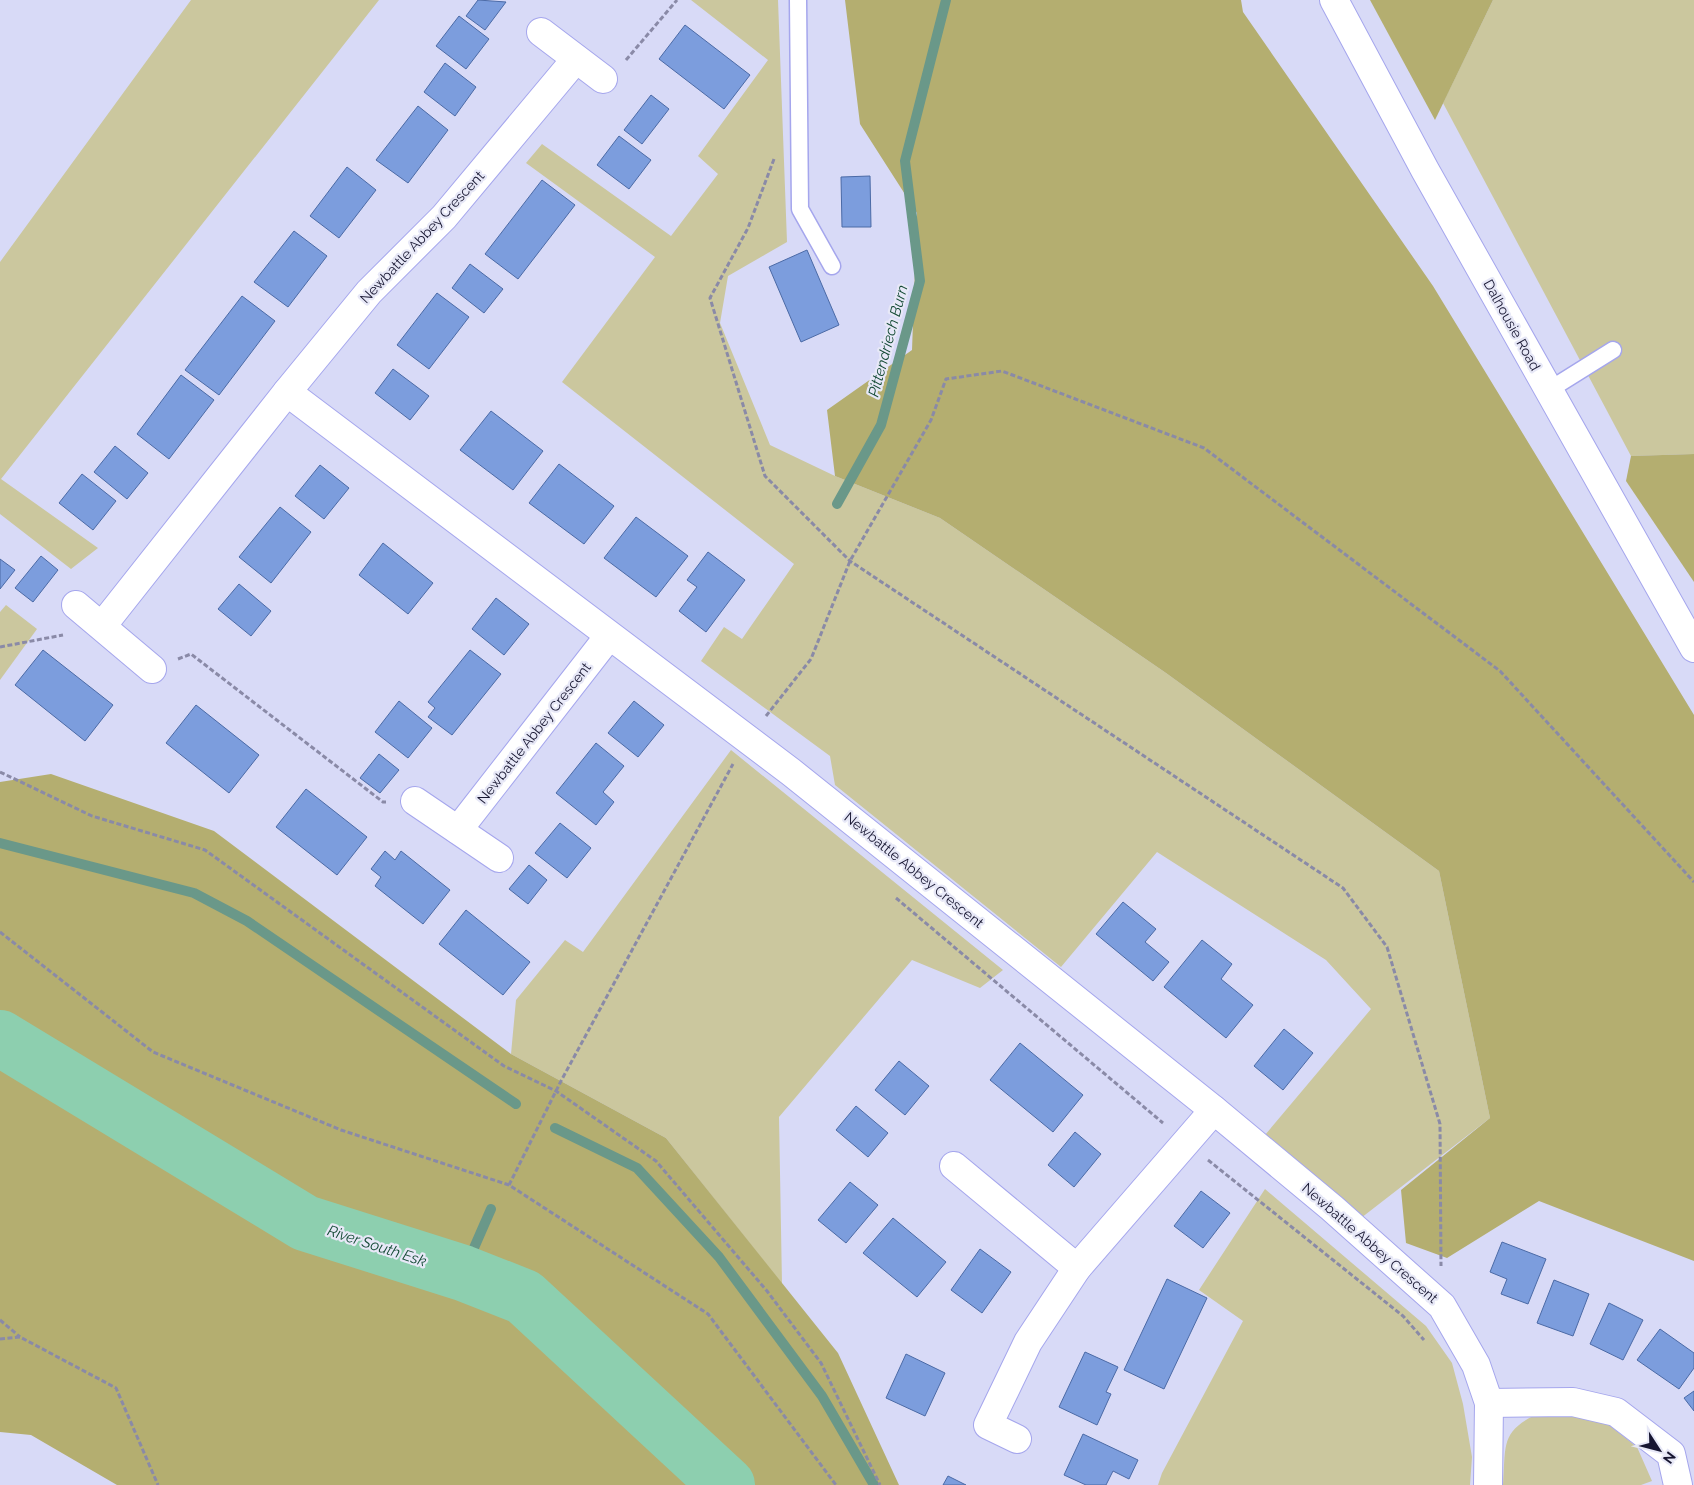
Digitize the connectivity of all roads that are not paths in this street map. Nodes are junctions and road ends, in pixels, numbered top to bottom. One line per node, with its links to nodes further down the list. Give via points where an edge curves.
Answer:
1 (798, 0): 6 (lane, via 800,208)
2 (1334, 0): 8 (street, Dalhousie Road)
3 (541, 32): 4 (street)
4 (576, 59): 5 (street); 9 (street, Newbattle Abbey Crescent, via 444,217 369,292)
5 (603, 80)
6 (832, 266)
7 (1613, 350): 8 (lane)
8 (1549, 390): 13 (street, Dalhousie Road)
9 (287, 392): 11 (street, Newbattle Abbey Crescent); 12 (street, Newbattle Abbey Crescent)
10 (76, 605): 11 (street)
11 (102, 626): 14 (street)
12 (610, 636): 16 (street, Newbattle Abbey Crescent); 18 (street, Newbattle Abbey Crescent, via 748,739)
13 (1694, 648)
14 (152, 669)
15 (415, 801): 16 (street)
16 (458, 830): 17 (street)
17 (499, 858)
18 (1214, 1110): 20 (street); 21 (street, Newbattle Abbey Crescent, via 1332,1208 1442,1306 1476,1365)
19 (954, 1166): 20 (street)
20 (1076, 1268): 22 (street, via 1028,1342 988,1425)
21 (1489, 1403): 23 (street, Newbattle Abbey Crescent); 24 (street, via 1573,1402 1616,1412 1671,1454)
22 (1017, 1439)
23 (1488, 1485)
24 (1678, 1485)

